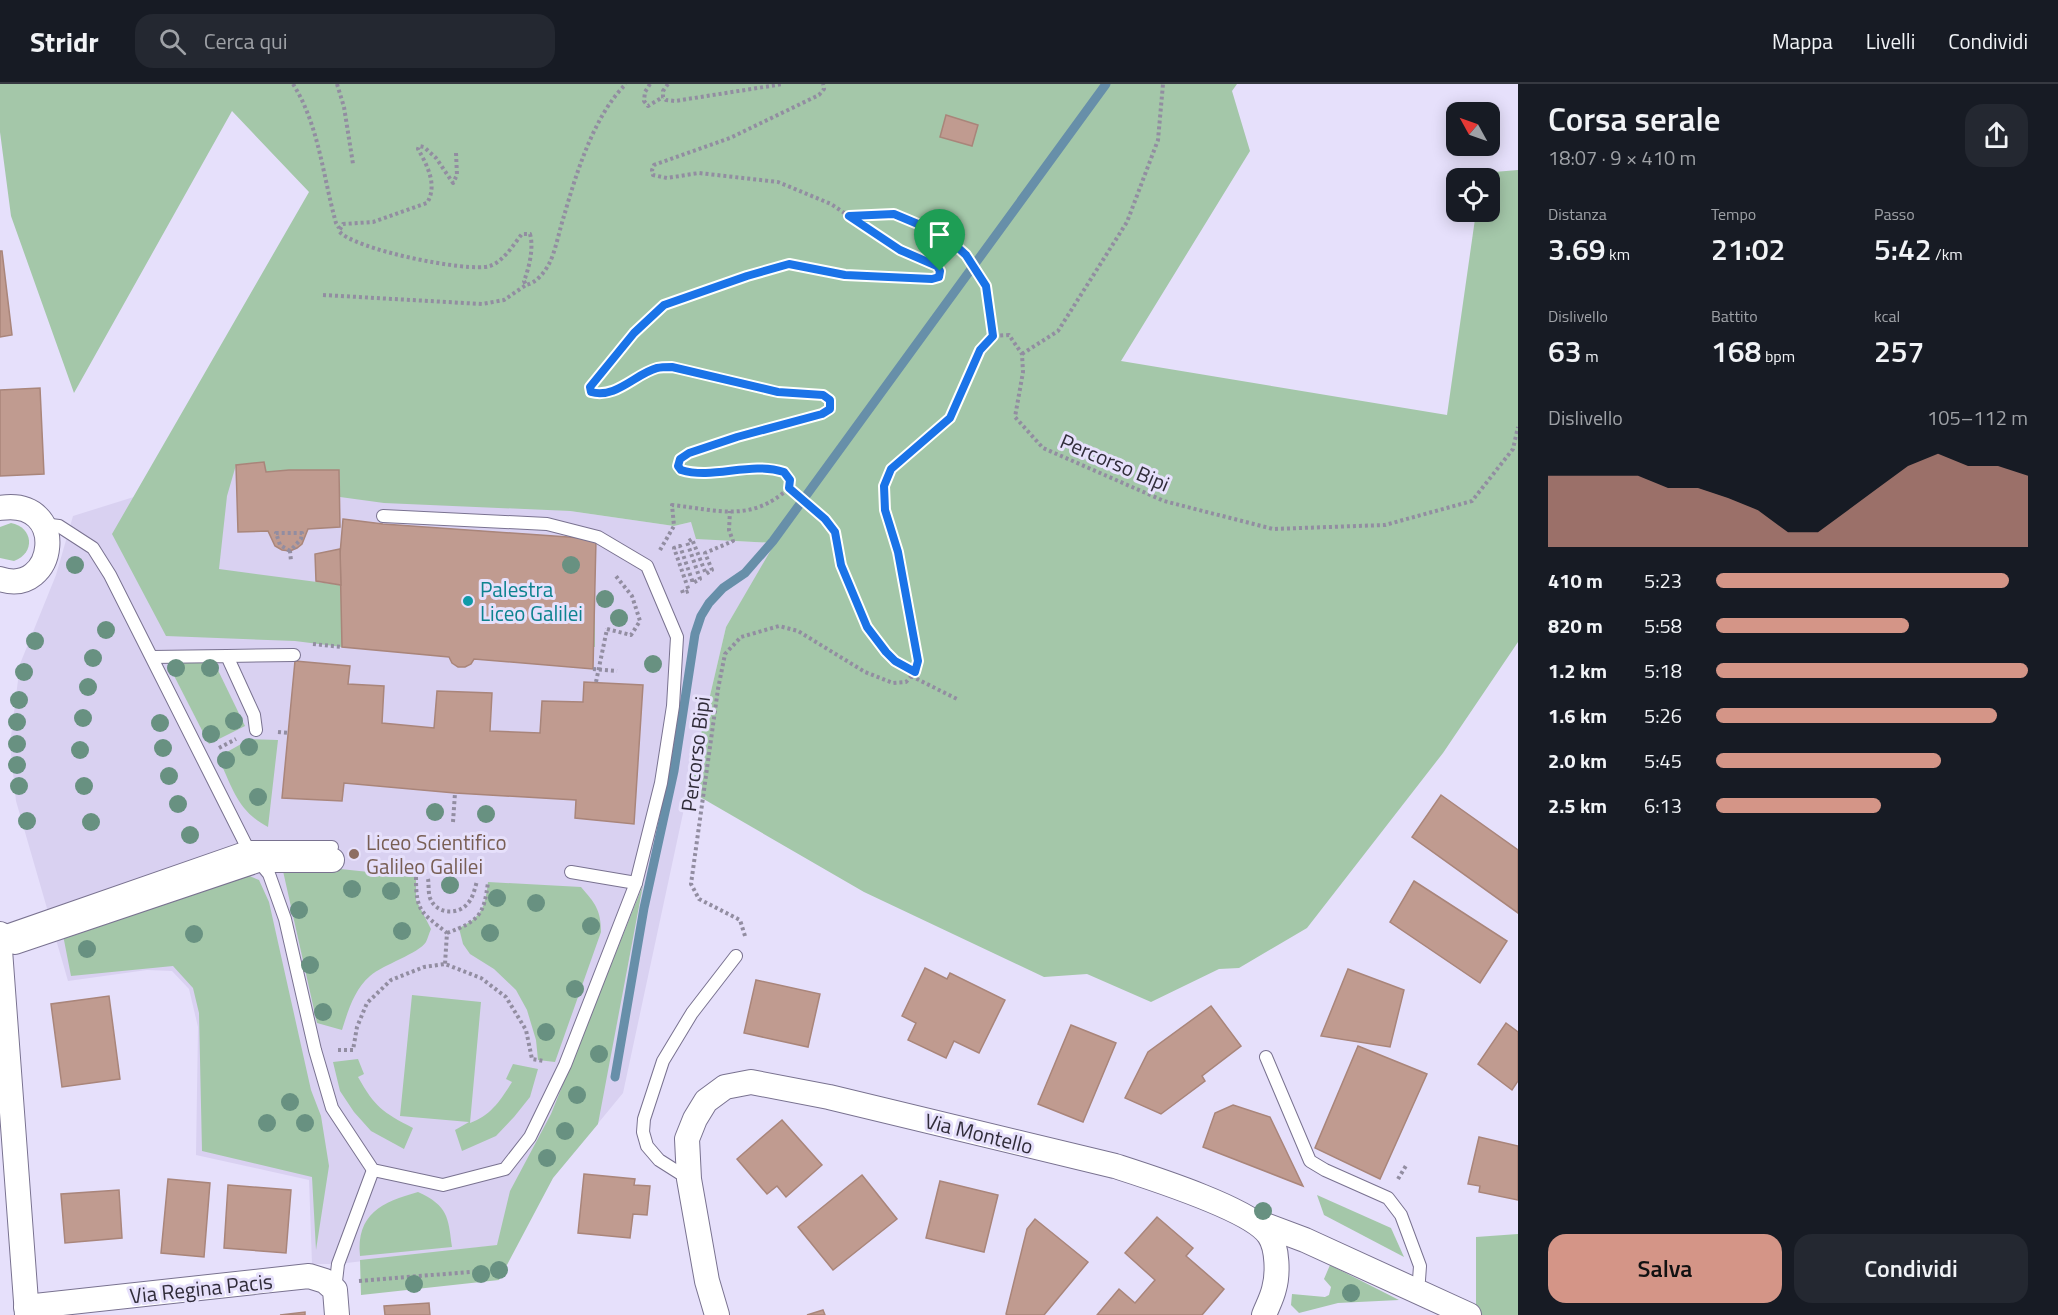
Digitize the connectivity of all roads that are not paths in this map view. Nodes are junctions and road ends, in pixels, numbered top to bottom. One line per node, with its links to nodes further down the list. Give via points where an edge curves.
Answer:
1 (0, 508): 3 (street, via 25,509)
2 (383, 516): 12 (lane, via 547,524 598,537 647,566 677,637 673,706 661,783)
3 (43, 524): 4 (street, via 49,548 45,560 29,577); 7 (lane, via 59,526 93,548)
4 (2, 586)
5 (227, 656): 6 (lane); 7 (lane); 8 (lane, via 254,715)
6 (294, 656)
7 (152, 657): 9 (lane)
8 (256, 730)
9 (252, 853): 10 (street); 13 (street, via 15,942); 17 (lane, via 269,874 285,919 332,1108)
10 (332, 854)
11 (571, 872): 12 (lane)
12 (636, 883): 17 (lane, via 565,1065 530,1137 505,1168 443,1185)
13 (0, 933)
14 (0, 950): 25 (street)
15 (736, 956): 18 (lane, via 692,1013 663,1061 644,1119 647,1146 659,1160)
16 (1266, 1058): 24 (lane, via 1310,1161 1388,1198 1401,1215 1420,1266)
17 (373, 1170): 22 (lane, via 338,1264)
18 (689, 1179): 19 (street, Via Montello, via 687,1139 694,1119 706,1101 725,1087 751,1083 829,1097 1115,1166); 27 (street, Via Montello)
19 (1257, 1222): 20 (street, Via Montello); 21 (street, via 1270,1236)
20 (1299, 1238): 21 (street, via 1282,1246); 24 (street, Via Montello)
21 (1275, 1257): 23 (street)
22 (342, 1286): 25 (street, Via Regina Pacis, via 309,1276); 26 (street)
23 (1274, 1289): 28 (street); 29 (street)
24 (1414, 1290): 30 (street, Via Montello)
25 (26, 1311)
26 (337, 1315)
27 (717, 1315)
28 (1264, 1315)
29 (1285, 1315)
30 (1469, 1315)

